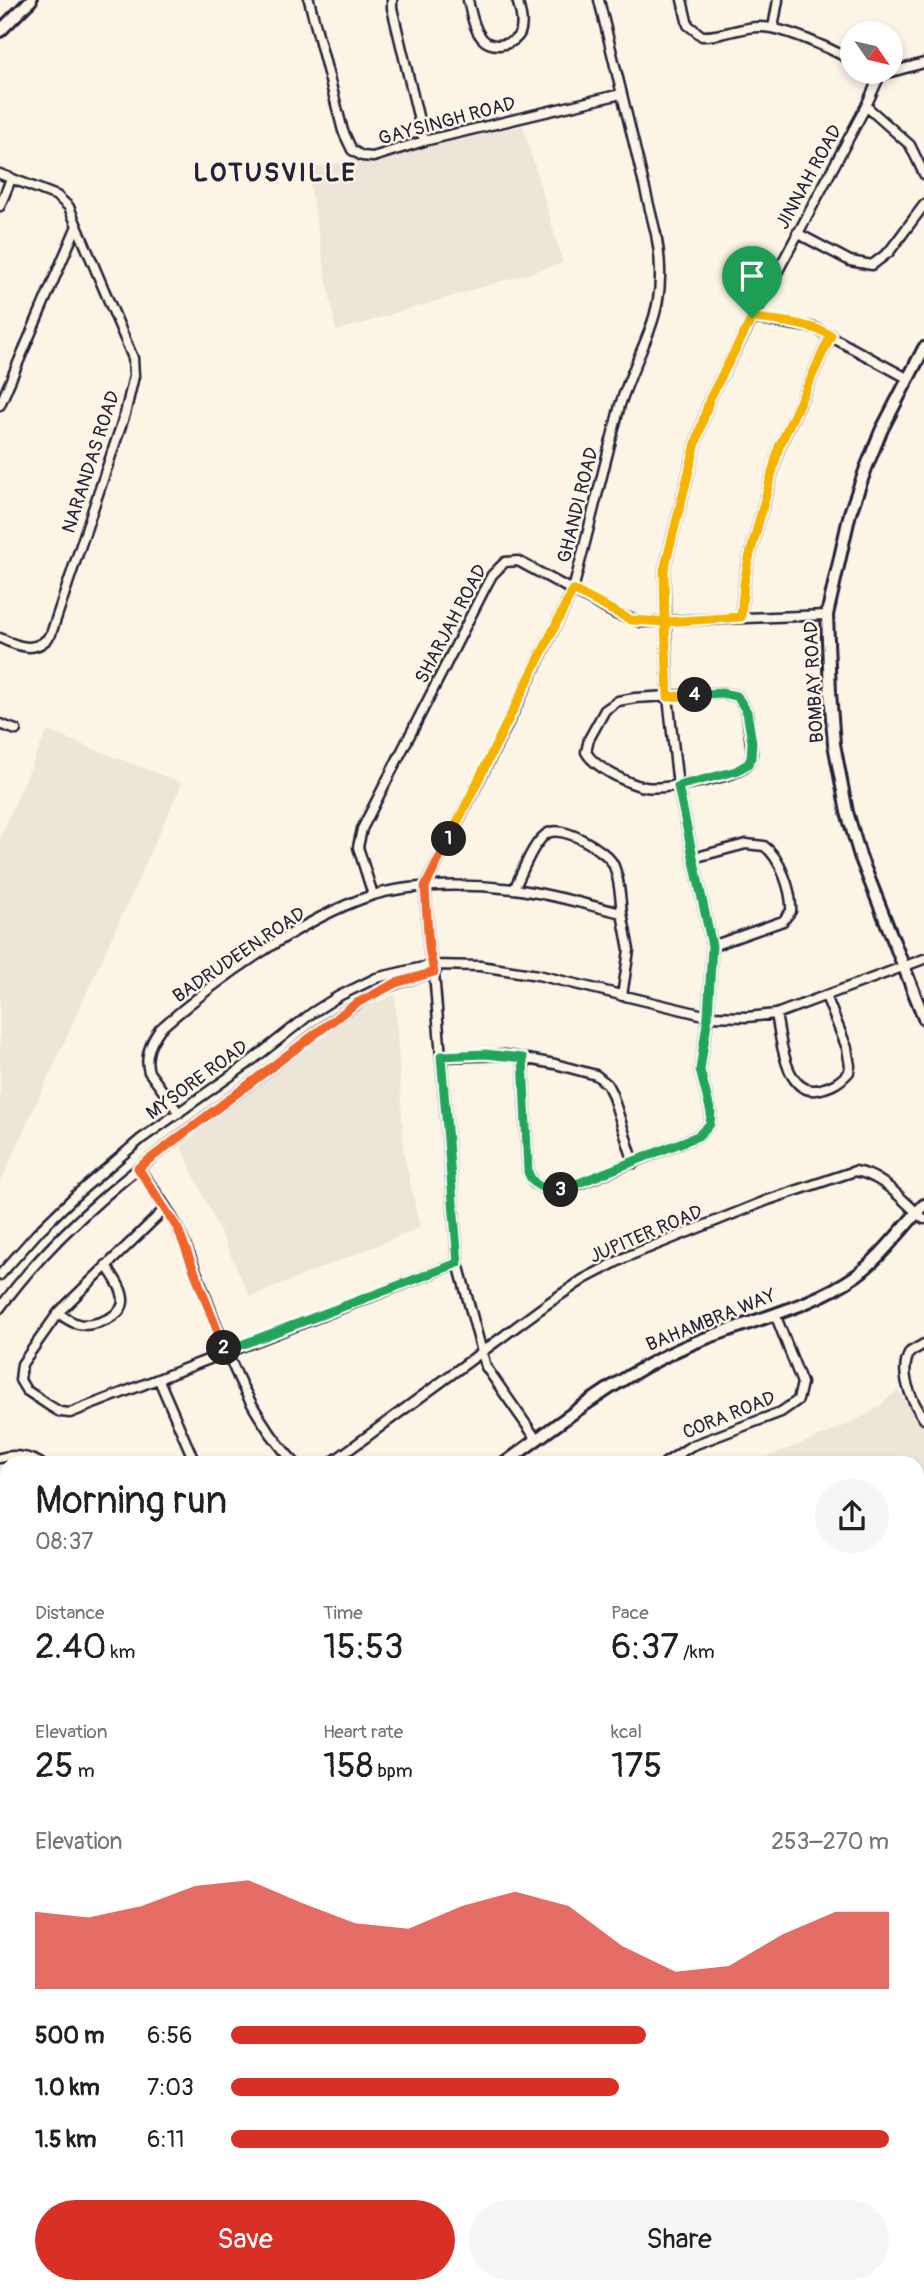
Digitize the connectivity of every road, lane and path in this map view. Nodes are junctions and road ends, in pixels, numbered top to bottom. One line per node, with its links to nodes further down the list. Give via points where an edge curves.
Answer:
1 (31, 0): 10 (street)
2 (309, 0): 17 (street, GAYSINGH ROAD, via 352,150 373,157)
3 (392, 0): 17 (street)
4 (468, 0): 5 (street, via 478,35 498,45 511,42 520,33)
5 (517, 0)
6 (599, 0): 15 (street, GHANDI ROAD)
7 (682, 0): 9 (street, via 688,25 702,36)
8 (778, 0): 9 (street)
9 (772, 28): 11 (street)
10 (0, 31)
11 (840, 55)
12 (924, 63): 13 (street, JINNAH ROAD)
13 (903, 68)
14 (874, 84): 16 (street, JINNAH ROAD)
15 (621, 94): 17 (street, GAYSINGH ROAD); 30 (street, GHANDI ROAD, via 656,234 661,287 650,333 620,405)
16 (866, 106): 19 (street, via 909,145); 24 (street, JINNAH ROAD)
17 (424, 141)
18 (0, 174): 20 (street, NARANDAS ROAD)
19 (924, 174)
20 (11, 178): 22 (street); 23 (street, NARANDAS ROAD, via 64,200)
21 (924, 205): 24 (street, via 890,252 872,265 850,261)
22 (0, 206)
23 (76, 228): 29 (street); 34 (street, NARANDAS ROAD, via 130,351 134,376 51,634 31,648)
24 (797, 233): 25 (street, JINNAH ROAD)
25 (752, 318): 26 (street, via 800,324); 33 (street, JINNAH ROAD, via 710,398 696,443 664,570)
26 (831, 335): 28 (street); 32 (street, via 779,447 746,573)
27 (924, 348): 28 (street, BOMBAY ROAD)
28 (907, 378): 31 (street, BOMBAY ROAD, via 850,513)
29 (0, 405)
30 (573, 590): 33 (street, SHARJAH ROAD, via 631,620); 40 (street, GHANDI ROAD); 42 (street, SHARJAH ROAD, via 518,561 505,562 492,575 362,829 358,846)
31 (827, 615): 32 (street, SHARJAH ROAD); 46 (street, BOMBAY ROAD, via 834,744 847,812)
32 (741, 617): 33 (street, SHARJAH ROAD)
33 (665, 622): 35 (street, JINNAH ROAD)
34 (0, 638)
35 (668, 697): 38 (street, JINNAH ROAD); 38 (street, via 737,696 747,712 752,742 751,758 743,768); 38 (street, via 625,698 610,705 586,752 600,767 639,786)
36 (0, 724): 37 (street)
37 (16, 730)
38 (678, 786): 39 (street, JINNAH ROAD)
39 (693, 858): 44 (street, JINNAH ROAD); 44 (street, via 746,844 764,846 774,856 789,894 791,911 783,921)
40 (425, 887): 41 (street, BADRUDEEN ROAD); 42 (street, BADRUDEEN ROAD); 47 (street)
41 (514, 889): 43 (street, BADRUDEEN ROAD); 43 (street, via 542,838 561,831 609,858)
42 (373, 895): 55 (street, BADRUDEEN ROAD, via 262,953 160,1029 147,1064)
43 (622, 913): 48 (street, via 629,950)
44 (712, 946): 51 (street, JINNAH ROAD)
45 (924, 959): 46 (street, MYSORE ROAD)
46 (905, 967): 49 (street, MYSORE ROAD); 52 (street, BOMBAY ROAD)
47 (433, 969): 48 (street, MYSORE ROAD, via 480,966); 53 (street); 55 (street, MYSORE ROAD, via 376,978 339,996); 57 (street, MYSORE ROAD, via 355,1004)
48 (622, 996): 51 (street, MYSORE ROAD)
49 (827, 996): 50 (street, MYSORE ROAD); 50 (street, via 849,1058 849,1072 836,1084 817,1091 796,1083)
50 (776, 1014): 51 (street, MYSORE ROAD)
51 (708, 1016): 56 (street, JINNAH ROAD, via 700,1070 710,1124 698,1136)
52 (924, 1018)
53 (441, 1056): 54 (street); 60 (street)
54 (523, 1058): 56 (street, via 585,1070 603,1080 612,1094); 56 (street, JINNAH ROAD, via 525,1152 534,1183 564,1190)
55 (179, 1113): 62 (street, MYSORE ROAD, via 83,1188)
56 (634, 1163)
57 (138, 1168): 58 (street); 63 (street, MYSORE ROAD, via 78,1222)
58 (166, 1208): 61 (street); 67 (street, via 189,1254)
59 (921, 1213): 65 (street, BAHAMBRA WAY, via 859,1274); 68 (street, JUPITER ROAD, via 876,1177 843,1173 602,1269)
60 (458, 1263): 67 (street); 68 (street)
61 (106, 1265): 64 (street); 64 (street, via 122,1294 121,1310 88,1325)
62 (0, 1275)
63 (0, 1308)
64 (58, 1313): 69 (street, via 19,1371 22,1385 34,1396 70,1413)
65 (775, 1314): 71 (street, BAHAMBRA WAY, via 667,1354); 76 (street, CORA ROAD, via 802,1383 798,1400 781,1412)
66 (924, 1344): 70 (street, via 911,1352 906,1364 909,1391)
67 (225, 1351): 69 (street); 73 (street, via 253,1407)
68 (481, 1351): 71 (street, via 497,1386); 74 (street, JUPITER ROAD)
69 (159, 1380): 72 (street)
70 (924, 1419)
71 (537, 1440): 75 (street, BAHAMBRA WAY)
72 (192, 1456)
73 (290, 1456)
74 (340, 1456)
75 (515, 1456)
76 (676, 1456)

